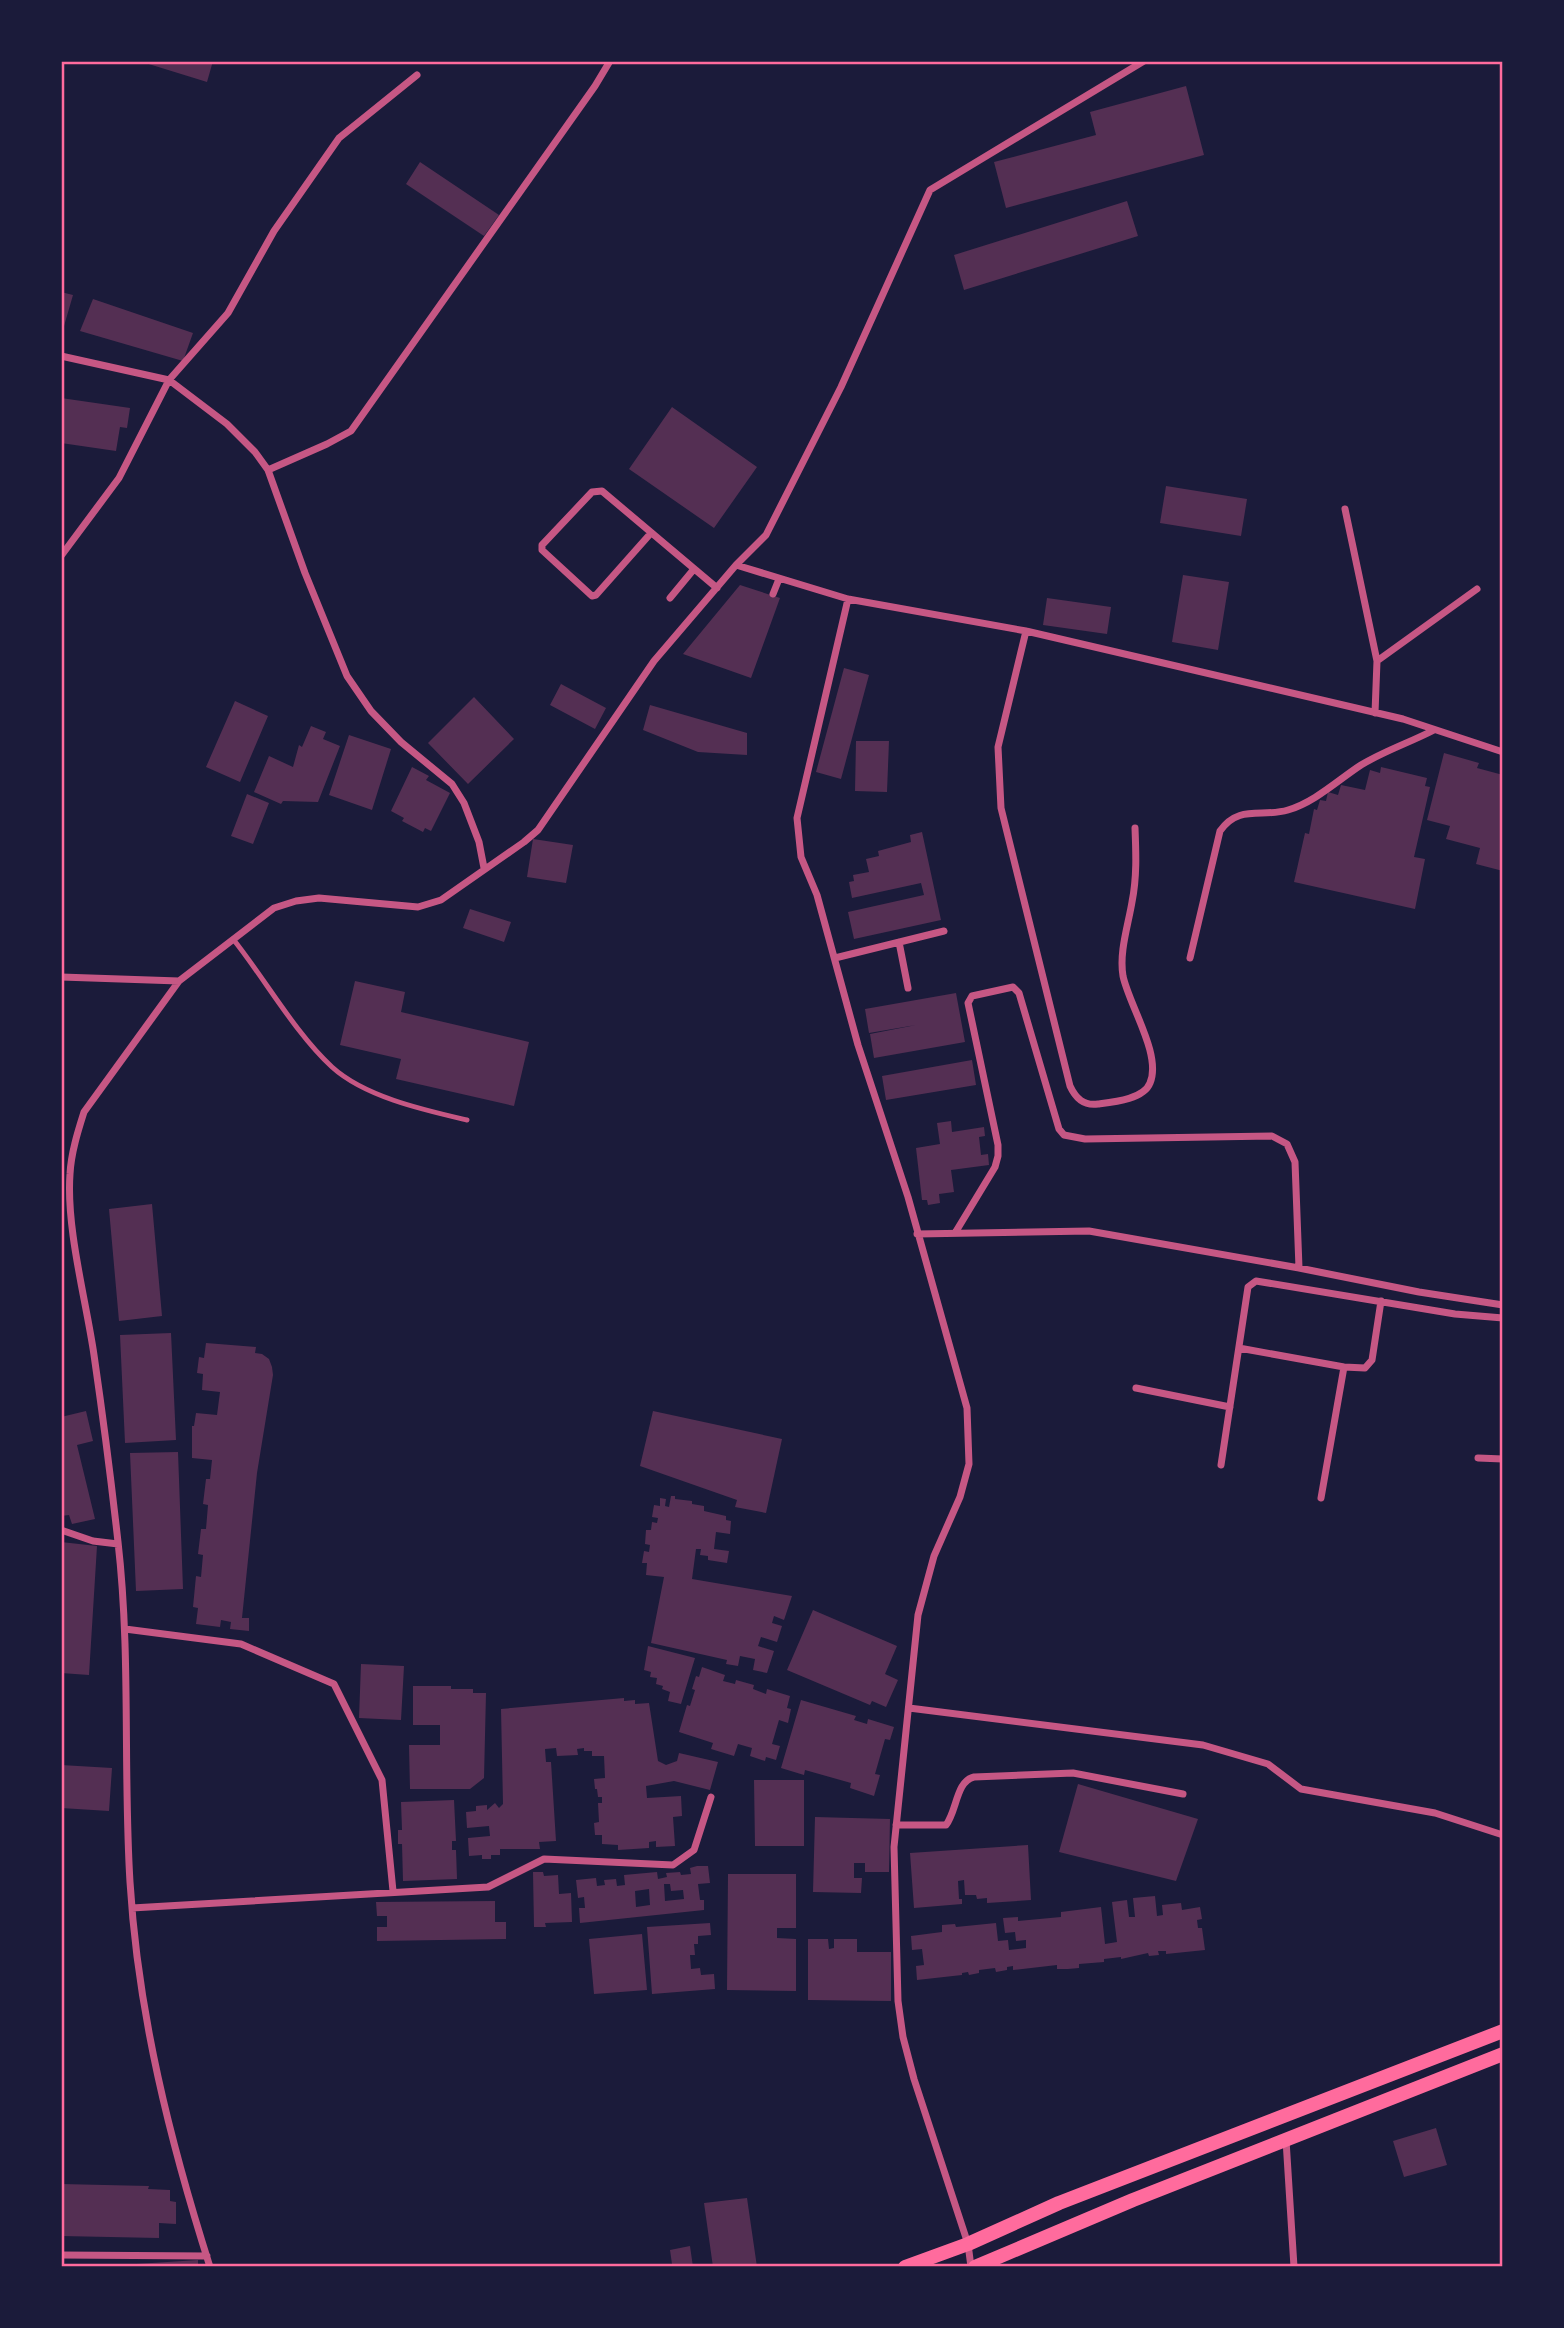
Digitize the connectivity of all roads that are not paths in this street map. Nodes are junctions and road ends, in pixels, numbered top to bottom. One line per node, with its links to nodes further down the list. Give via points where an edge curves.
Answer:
1 (610, 61): 6 (street, via 351,430)
2 (1144, 61): 10 (street, via 930,190 841,387 766,535)
3 (417, 75): 5 (street, via 340,138 274,232 228,313)
4 (61, 356): 5 (street)
5 (169, 380): 6 (street, via 227,424); 9 (street, via 119,478)
6 (268, 470): 24 (street, via 347,676 393,734 452,784 479,842)
7 (1345, 509): 19 (street)
8 (651, 533): 8 (street, via 597,490 542,550 592,596); 11 (street)
9 (61, 555)
10 (736, 565): 12 (street); 13 (street)
11 (694, 569): 13 (street); 16 (street)
12 (779, 579): 15 (street); 17 (street)
13 (717, 588): 24 (street, via 654,661 538,830)
14 (1477, 589): 19 (street)
15 (773, 594)
16 (670, 598)
17 (848, 599): 18 (street); 28 (street, via 797,818 801,857)
18 (1026, 631): 20 (street); 23 (street, via 998,747 1001,808 1070,1086 1074,1096 1087,1104 1141,1094 1151,1081 1153,1063 1123,976 1124,940 1137,870)
19 (1377, 661): 20 (street)
20 (1375, 713): 21 (street)
21 (1434, 730): 22 (street); 29 (street, via 1364,763 1290,810 1240,814 1227,822 1220,831)
22 (1503, 752)
23 (1135, 828)
24 (484, 869): 26 (street, via 441,900 418,907 319,898 296,901 274,908)
25 (943, 931): 27 (street)
26 (233, 939): 31 (street); 33 (lane, via 334,1069 407,1106)
27 (898, 942): 28 (street); 32 (street)
28 (835, 958): 35 (street)
29 (1190, 958)
30 (61, 977): 31 (street)
31 (179, 981): 49 (street, via 84,1112 70,1174)
32 (908, 988)
33 (467, 1120)
34 (955, 1233): 35 (street); 36 (street, via 1089,1231); 36 (street, via 998,1156 968,1003 972,996 1013,987 1019,993 1064,1135 1085,1139 1272,1136 1287,1144 1295,1162)
35 (918, 1234): 51 (street, via 967,1408 969,1464 934,1556 918,1615)
36 (1299, 1268): 38 (street)
37 (1381, 1301): 39 (street); 40 (street, via 1252,1282); 41 (street, via 1370,1364 1358,1369)
38 (1503, 1305)
39 (1503, 1318)
40 (1239, 1348): 41 (street); 43 (street)
41 (1344, 1367): 47 (street)
42 (1136, 1388): 43 (street)
43 (1230, 1407): 46 (street)
44 (1478, 1458): 45 (street)
45 (1503, 1459)
46 (1221, 1465)
47 (1321, 1498)
48 (61, 1530): 49 (street)
49 (118, 1544): 50 (street)
50 (125, 1629): 56 (street, via 241,1644 334,1684 382,1780); 57 (street)
51 (909, 1708): 54 (street); 55 (street, via 1203,1745 1268,1764 1301,1789 1435,1813)
52 (1183, 1794): 54 (street, via 1073,1773 974,1777 962,1784 953,1817 946,1825)
53 (711, 1797): 56 (street, via 694,1850 673,1866 544,1859 488,1887)
54 (897, 1825): 61 (street, via 898,2001 903,2037)
55 (1503, 1835)
56 (393, 1891): 57 (street)
57 (132, 1908): 64 (street, via 154,2067)
58 (1503, 2031): 61 (main road, via 1059,2203)
59 (1503, 2054): 60 (main road)
60 (1286, 2140): 68 (main road); 69 (street)
61 (968, 2244): 67 (main road); 68 (street)
62 (61, 2255): 63 (street)
63 (113, 2255): 64 (street); 65 (street)
64 (207, 2256): 66 (street)
65 (113, 2267)
66 (210, 2267)
67 (905, 2267)
68 (973, 2267)
69 (1294, 2267)

